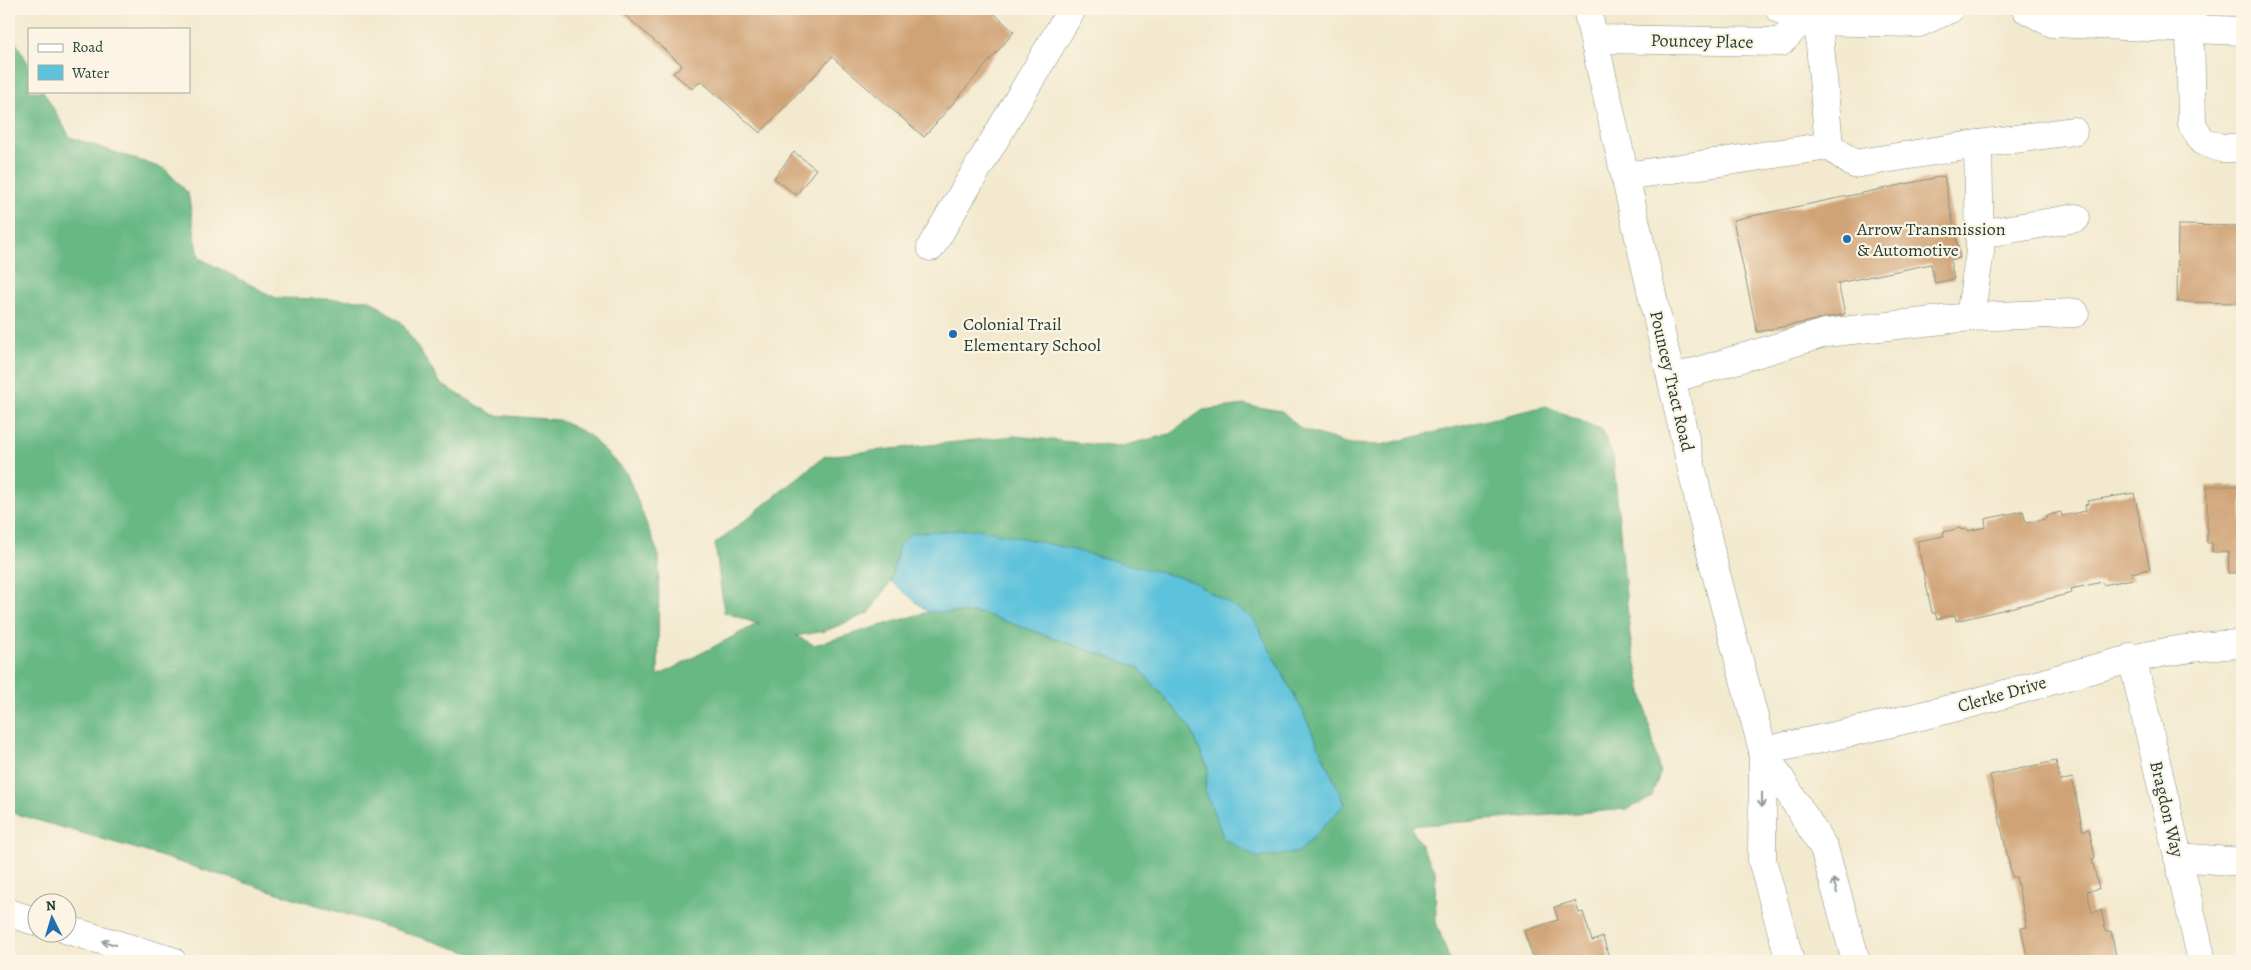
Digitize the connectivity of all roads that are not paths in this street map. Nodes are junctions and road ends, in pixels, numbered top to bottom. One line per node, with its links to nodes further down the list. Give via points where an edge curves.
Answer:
1 (1072, 9): 16 (main road)
2 (1587, 9): 8 (main road, Pouncey Tract Road)
3 (1950, 9): 5 (main road, via 1919,23)
4 (2026, 9): 6 (main road, via 2052,23)
5 (1799, 17): 8 (main road, Pouncey Place, via 1781,42); 11 (main road)
6 (2190, 30): 7 (main road); 12 (main road, via 2192,124 2202,141 2221,148)
7 (2242, 31)
8 (1594, 40): 13 (main road, Pouncey Tract Road)
9 (2073, 131): 10 (main road)
10 (1978, 144): 11 (main road, via 1854,164); 15 (main road)
11 (1828, 146): 13 (main road)
12 (2242, 148)
13 (1626, 176): 19 (main road, Pouncey Tract Road)
14 (2076, 218): 15 (main road)
15 (1980, 234): 18 (main road)
16 (931, 247)
17 (2075, 313): 18 (main road)
18 (1970, 317): 19 (main road, via 1824,333)
19 (1672, 379): 22 (main road, Pouncey Tract Road, via 1713,562)
20 (2242, 644): 21 (main road, Clerke Drive, via 2194,647)
21 (2132, 657): 22 (main road, Clerke Drive, via 1912,719); 23 (main road, Bragdon Way)
22 (1763, 751): 29 (main road, Pouncey Tract Road, one-way to 29, via 1762,860); 30 (main road, Pouncey Tract Road, one-way to 22, via 1824,848)
23 (2178, 857): 24 (main road); 31 (main road, Bragdon Way)
24 (2242, 862)
25 (9, 913): 26 (main road)
26 (28, 919)
27 (78, 933): 28 (main road, one-way to 27)
28 (172, 961)
29 (1790, 961)
30 (1856, 961)
31 (2202, 961)

